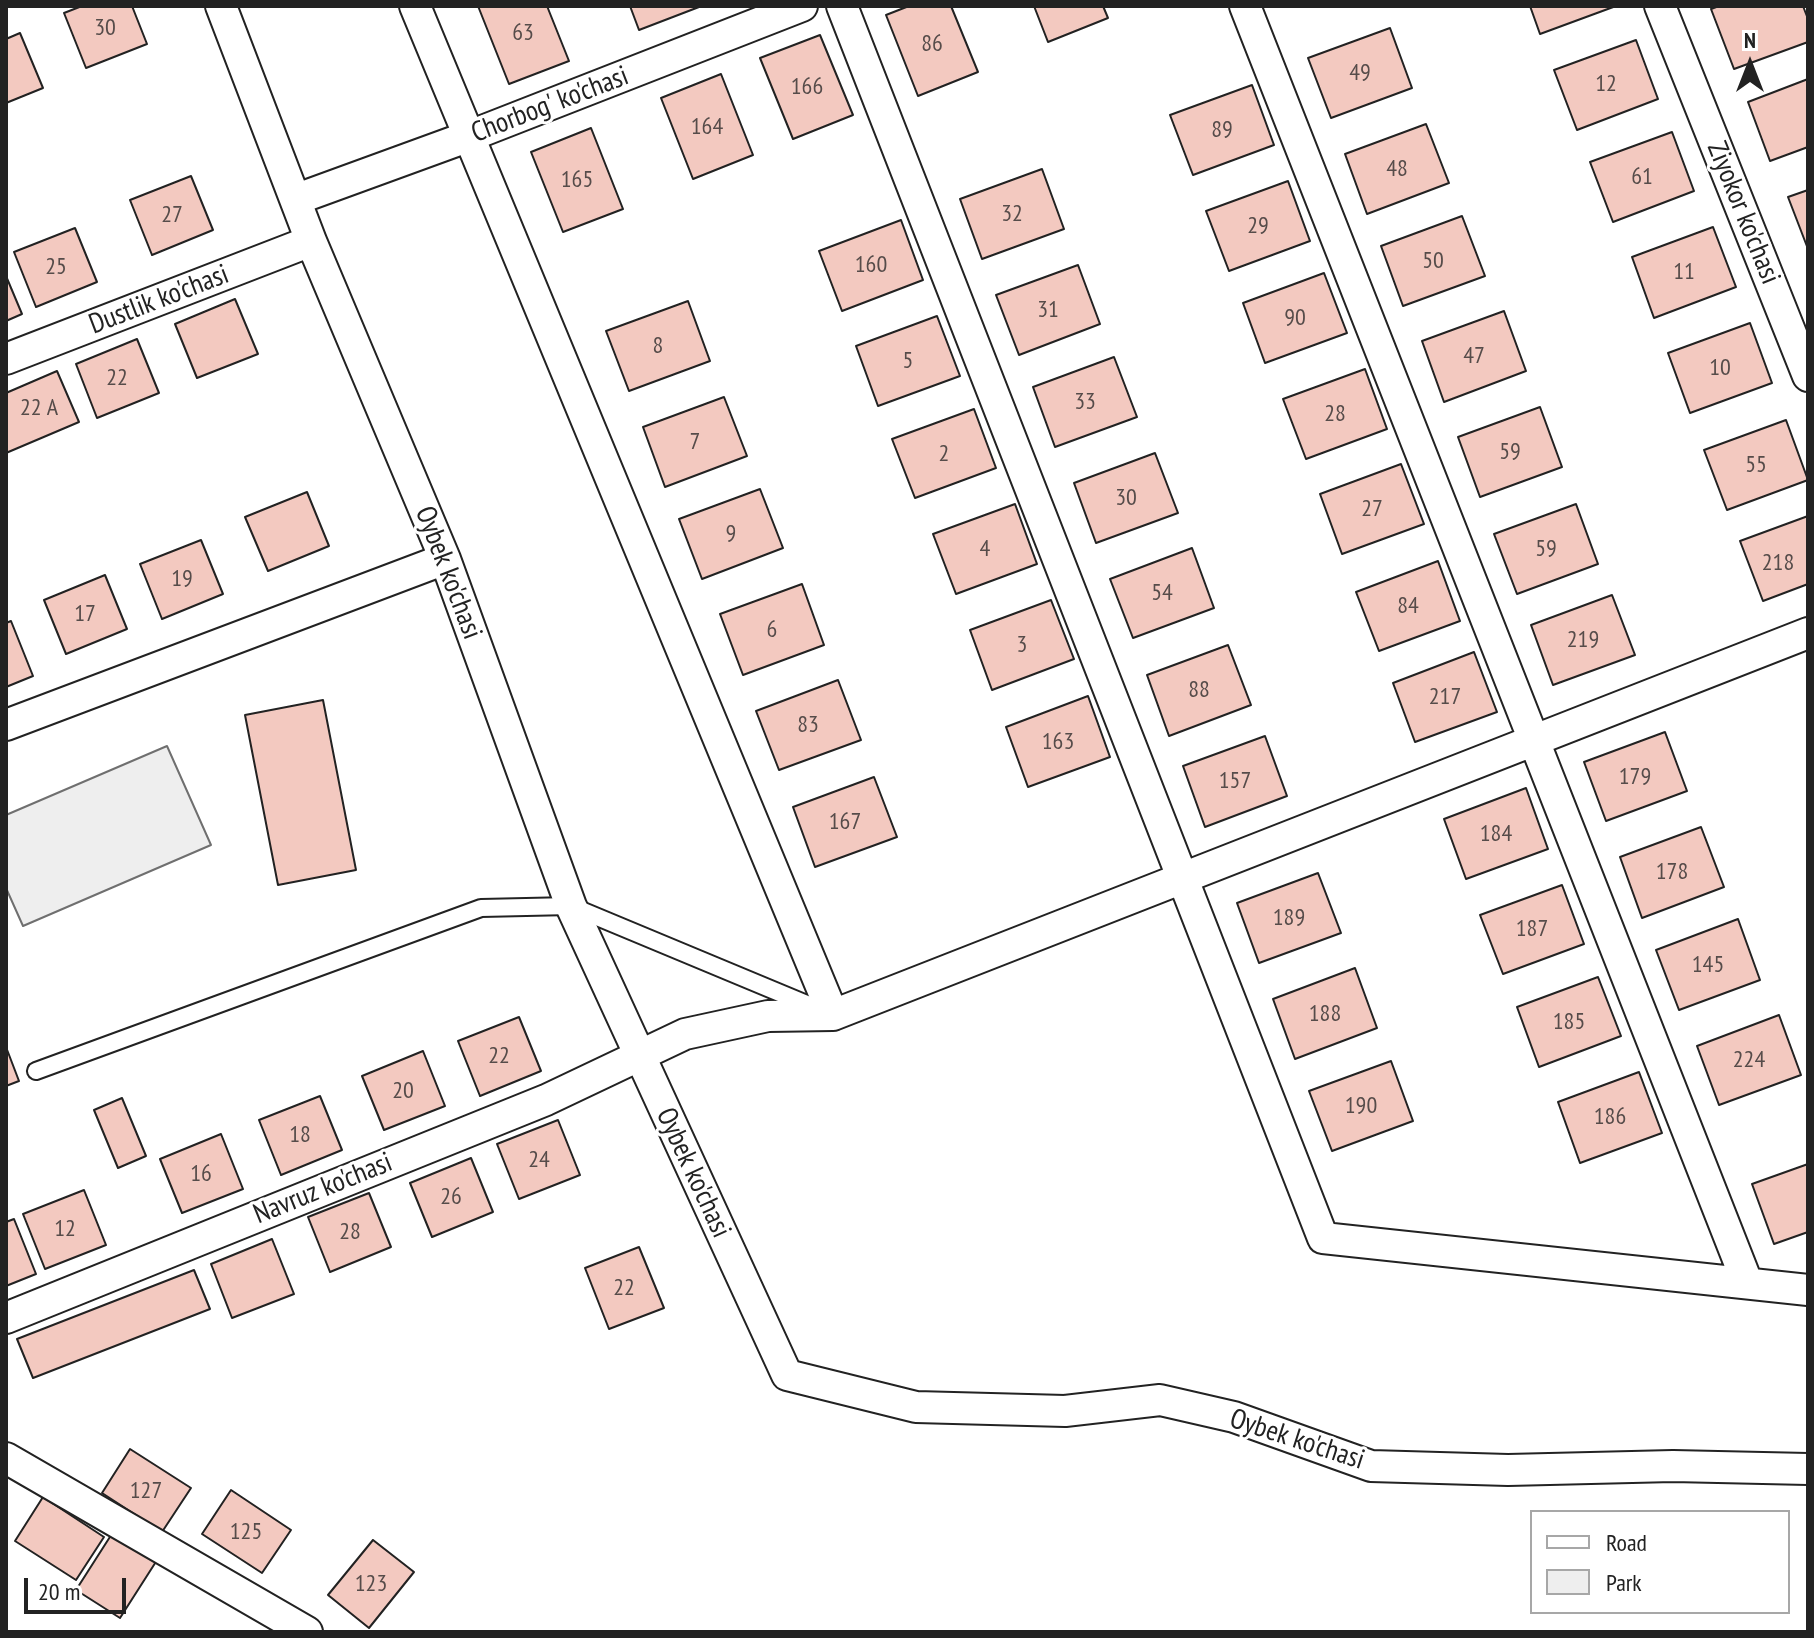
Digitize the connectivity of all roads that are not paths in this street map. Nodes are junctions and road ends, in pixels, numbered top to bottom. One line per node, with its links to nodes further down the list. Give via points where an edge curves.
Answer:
1 (221, 6): 8 (street, Oybek ko'chasi)
2 (415, 6): 7 (street)
3 (802, 6): 7 (street, Chorbog' ko'chasi)
4 (842, 6): 16 (street)
5 (1245, 6): 15 (street)
6 (1660, 6): 11 (street, Ziyokor ko'chasi)
7 (467, 137): 8 (street, Chorbog' ko'chasi); 18 (street)
8 (297, 199): 9 (street, Oybek ko'chasi)
9 (311, 241): 10 (street, Dustlik ko'chasi); 12 (street, Oybek ko'chasi)
10 (6, 359)
11 (1808, 376)
12 (445, 559): 14 (street); 17 (street, Oybek ko'chasi)
13 (1808, 633): 15 (street, Navruz ko'chasi)
14 (6, 725)
15 (1532, 740): 16 (street, Navruz ko'chasi); 21 (street)
16 (1185, 877): 18 (street, Navruz ko'chasi); 21 (street, via 1323,1238)
17 (571, 906): 18 (lane); 19 (street, Oybek ko'chasi); 20 (lane, via 481,908)
18 (833, 1015): 19 (street, Navruz ko'chasi, via 754,1019 685,1034)
19 (638, 1055): 23 (street, Navruz ko'chasi, via 546,1100); 25 (street, Oybek ko'chasi, via 787,1375 916,1407 1065,1411 1160,1400 1234,1417 1371,1466)
20 (36, 1071)
21 (1747, 1282): 22 (street)
22 (1808, 1290)
23 (6, 1318)
24 (6, 1458): 26 (street)
25 (1808, 1469)
26 (307, 1632)

